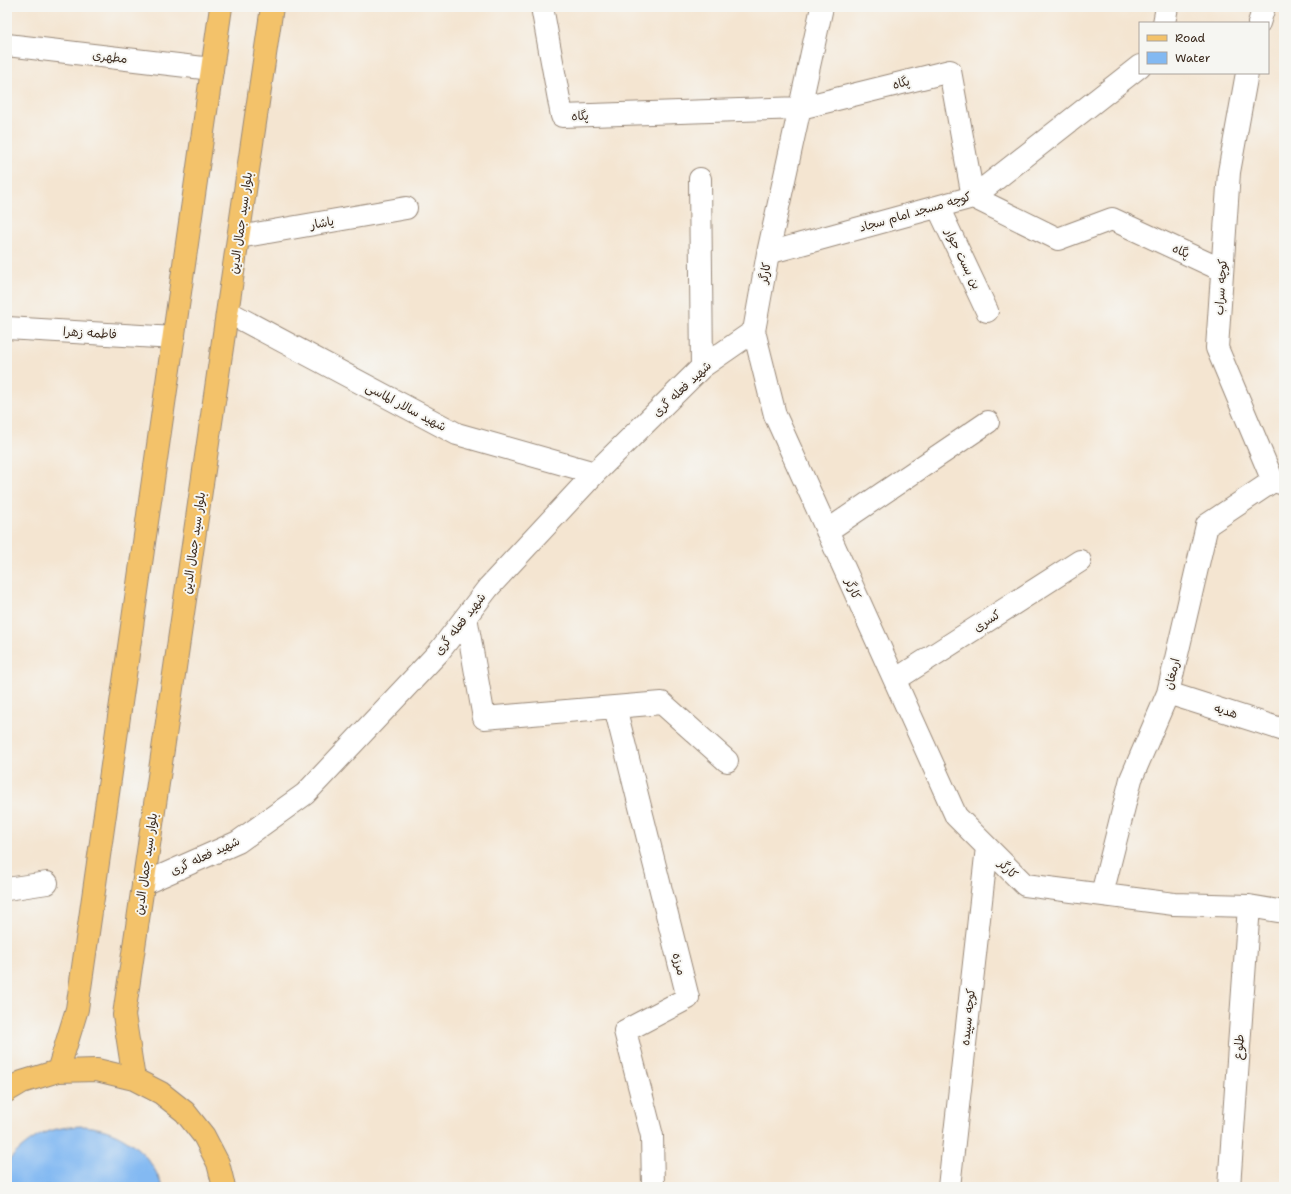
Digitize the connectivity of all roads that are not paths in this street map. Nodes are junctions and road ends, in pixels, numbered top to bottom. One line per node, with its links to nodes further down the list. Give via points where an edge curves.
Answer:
1 (221, 7): 11 (main road)
2 (272, 7): 18 (main road, بلوار سید جمال الدین)
3 (542, 7): 13 (street, پگاه, via 562,116)
4 (822, 7): 13 (street, کارگر)
5 (1167, 7): 7 (street)
6 (1264, 7): 8 (street)
7 (1164, 22)
8 (1259, 22)
9 (7, 45): 11 (street, مطهری)
10 (1139, 67): 15 (street, کوچه مسجد امام سجاد)
11 (212, 69): 25 (main road)
12 (1247, 74): 20 (street, کوچه سراب, via 1229,172)
13 (800, 108): 15 (street, پگاه, via 950,71); 19 (street, کارگر)
14 (700, 179): 26 (street)
15 (973, 197): 16 (street, کوچه مسجد امام سجاد); 20 (street, پگاه, via 1058,239 1112,219)
16 (938, 207): 19 (street, کوچه مسجد امام سجاد); 21 (street, بن بست جوار)
17 (406, 208): 18 (street, یاشار)
18 (238, 237): 22 (main road, بلوار سید جمال الدین)
19 (768, 253): 24 (street, کارگر)
20 (1222, 270): 29 (street, کوچه سراب, via 1217,348)
21 (987, 310)
22 (228, 312): 28 (street, شهید سالار الماسی, via 457,434); 40 (main road, بلوار سید جمال الدین)
23 (7, 328): 25 (street, فاطمه زهرا)
24 (754, 331): 26 (street, شهید فعله گری); 30 (street, کارگر, via 775,415)
25 (174, 338): 45 (main road, via 77,1009)
26 (702, 367): 28 (street, شهید فعله گری)
27 (988, 422): 30 (street)
28 (595, 473): 32 (street, شهید فعله گری, via 488,588)
29 (1279, 482): 34 (street, ارمغان, via 1207,525)
30 (827, 531): 33 (street, کارگر)
31 (1080, 561): 33 (street, کسری)
32 (466, 617): 35 (street, via 484,718); 40 (street, شهید فعله گری, via 438,653 305,794 238,842)
33 (895, 680): 38 (street, کارگر, via 956,816)
34 (1168, 693): 36 (street, هدیه); 42 (street, ارمغان, via 1131,779)
35 (615, 706): 37 (street, via 662,703); 49 (street, مرزه, via 688,998 625,1031 652,1136)
36 (1284, 730)
37 (728, 761)
38 (987, 847): 42 (street, کارگر, via 1025,885); 50 (street, کوچه سپیده)
39 (47, 883): 41 (street)
40 (143, 884): 46 (main road, بلوار سید جمال الدین, via 124,1015)
41 (7, 889)
42 (1102, 894): 43 (street, کارگر, via 1174,904)
43 (1250, 906): 44 (street, کارگر); 51 (street, طلوع)
44 (1284, 912)
45 (58, 1071): 46 (main road, via 97,1070); 47 (main road, via 22,1082)
46 (134, 1079): 48 (main road, via 161,1093 185,1112 204,1136 218,1163)
47 (7, 1091)
48 (224, 1187)
49 (653, 1187)
50 (949, 1187)
51 (1229, 1187)

